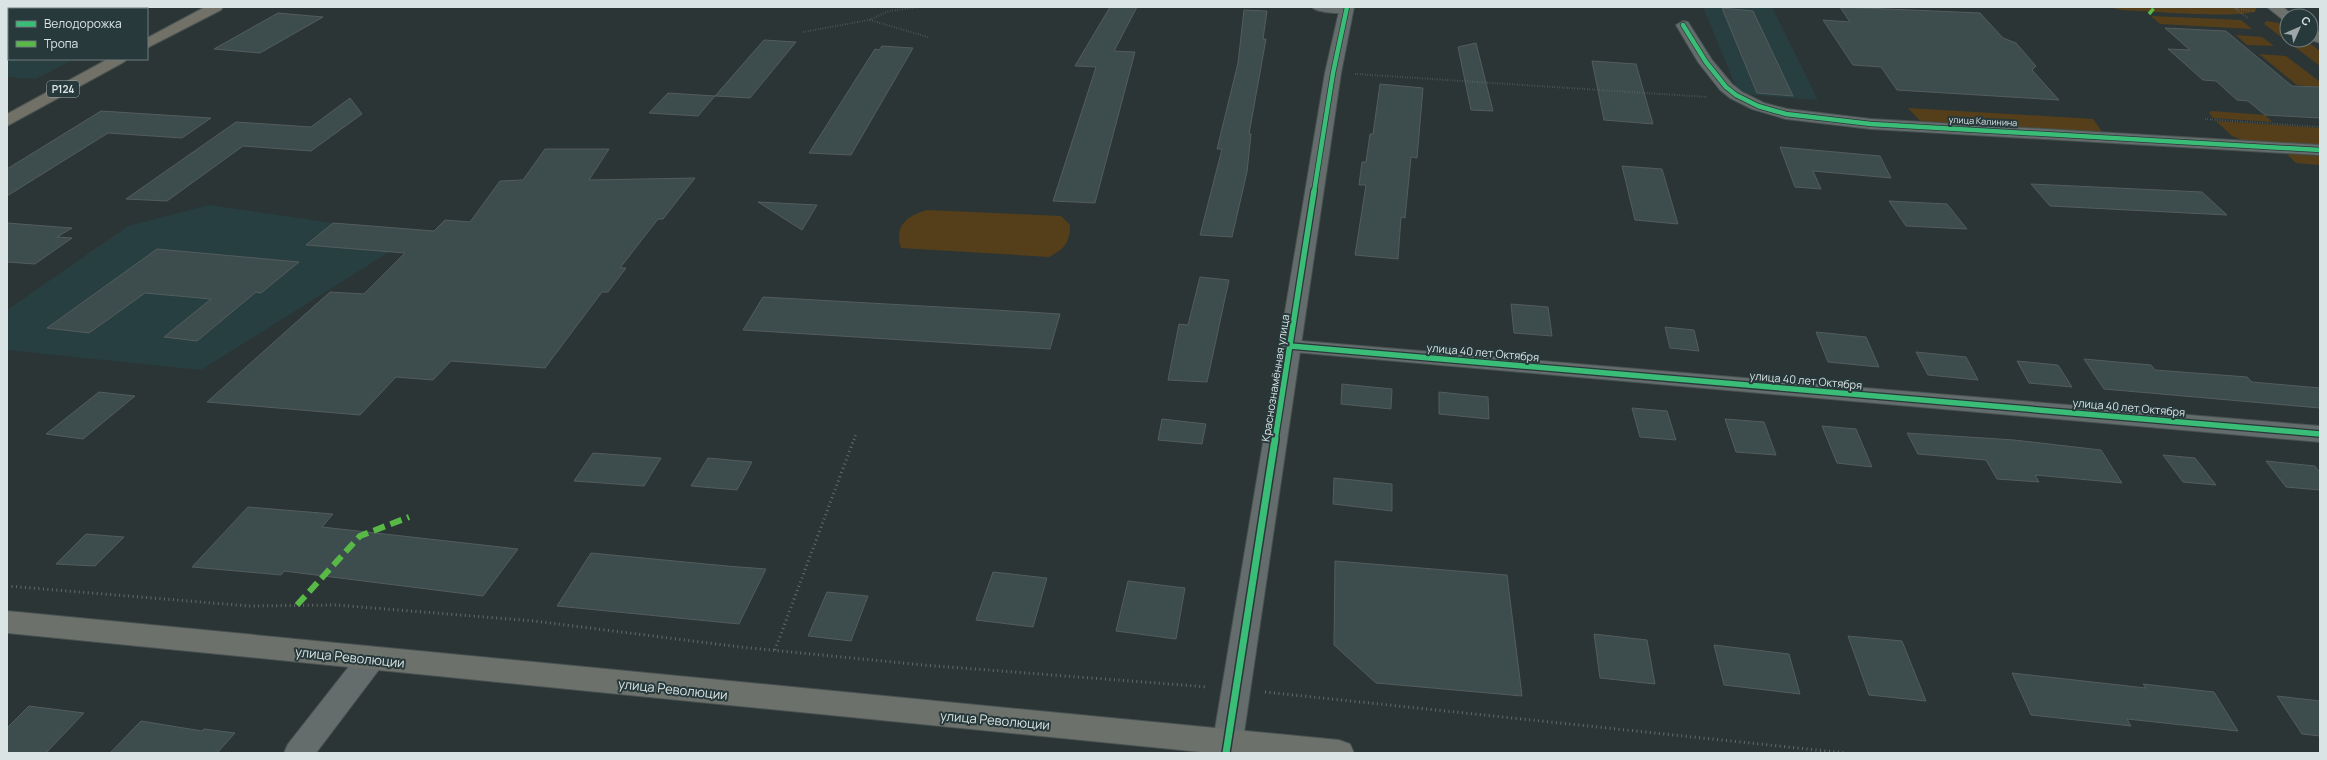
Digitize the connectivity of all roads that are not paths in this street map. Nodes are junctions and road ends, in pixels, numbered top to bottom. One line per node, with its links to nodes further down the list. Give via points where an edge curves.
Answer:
1 (216, 7): 5 (main road)
2 (1318, 7): 3 (street)
3 (1346, 8): 9 (street, Краснознамённая улица, via 1333,73)
4 (1683, 25): 8 (street, улица Калинина, via 1720,80 1736,95 1746,101 1786,114 1871,124)
5 (148, 43)
6 (117, 60): 7 (main road, Р124)
7 (7, 120)
8 (2320, 150)
9 (1290, 346): 10 (street, улица 40 лет Октября); 13 (street, Краснознамённая улица)
10 (2320, 434)
11 (7, 622): 12 (main road, улица Революции)
12 (371, 660): 13 (main road, улица Революции); 14 (street)
13 (1226, 747): 15 (main road, улица Революции)
14 (299, 753)
15 (1339, 753)

